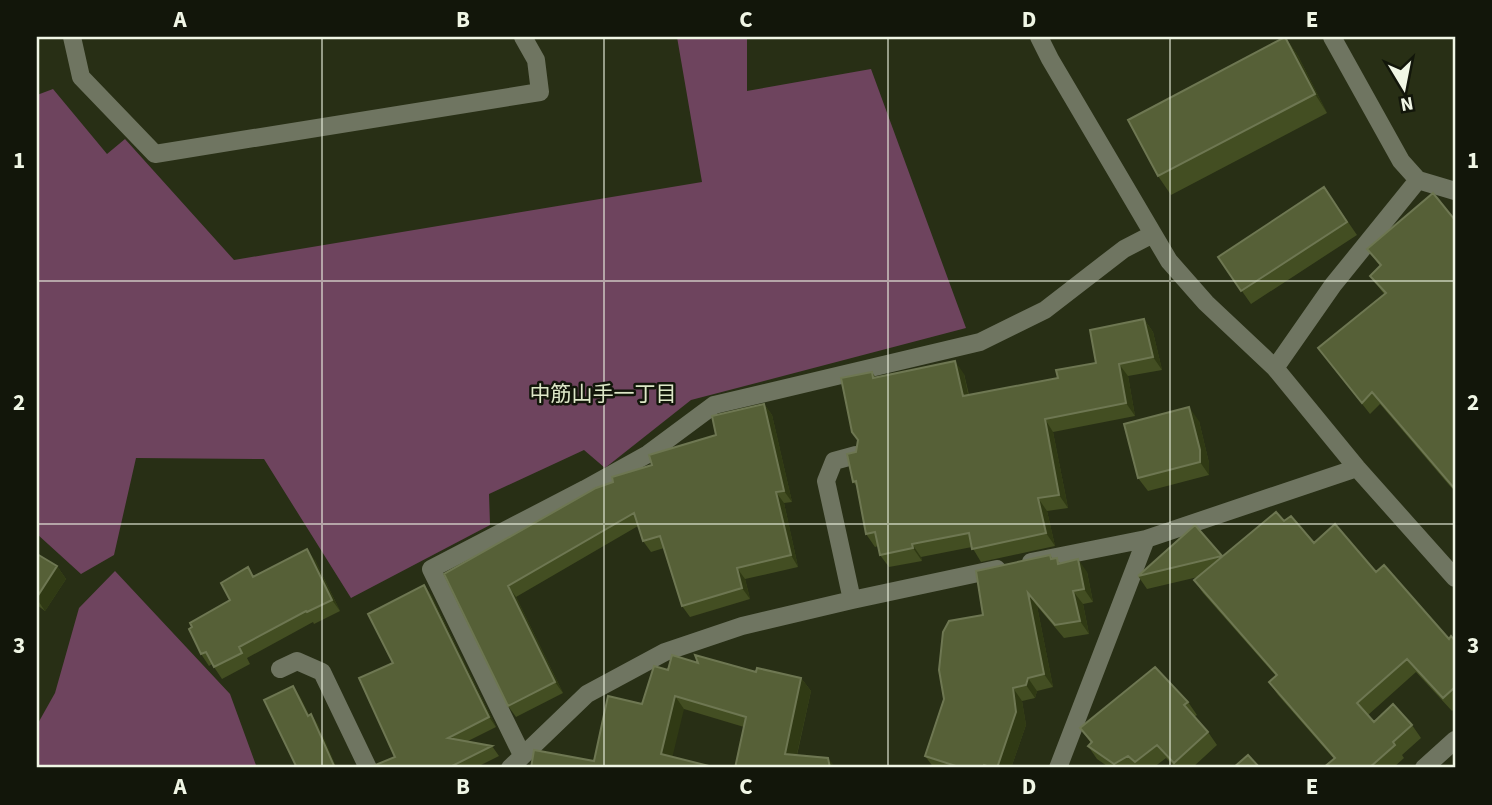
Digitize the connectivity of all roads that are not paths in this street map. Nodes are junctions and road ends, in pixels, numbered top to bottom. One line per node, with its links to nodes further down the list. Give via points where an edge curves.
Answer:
1 (72, 37): 2 (street, via 81,78 155,154 540,92 536,60)
2 (523, 37)
3 (1039, 37): 7 (street)
4 (1332, 37): 5 (street, via 1401,161)
5 (1418, 180): 6 (street); 8 (street, via 1333,285)
6 (1455, 191)
7 (1153, 234): 8 (street, via 1185,281); 16 (street, via 1124,249 1045,310 981,342 714,405 648,454 431,569)
8 (1275, 368): 10 (street)
9 (856, 455): 13 (street, via 834,461 826,481)
10 (1357, 468): 11 (street); 12 (street)
11 (1146, 538): 13 (street); 18 (street)
12 (1455, 578)
13 (852, 600): 16 (street, via 742,626 665,652 587,694)
14 (280, 669): 17 (street, via 297,661 323,672)
15 (1455, 740): 19 (street)
16 (516, 762)
17 (368, 768)
18 (1058, 768)
19 (1424, 768)

